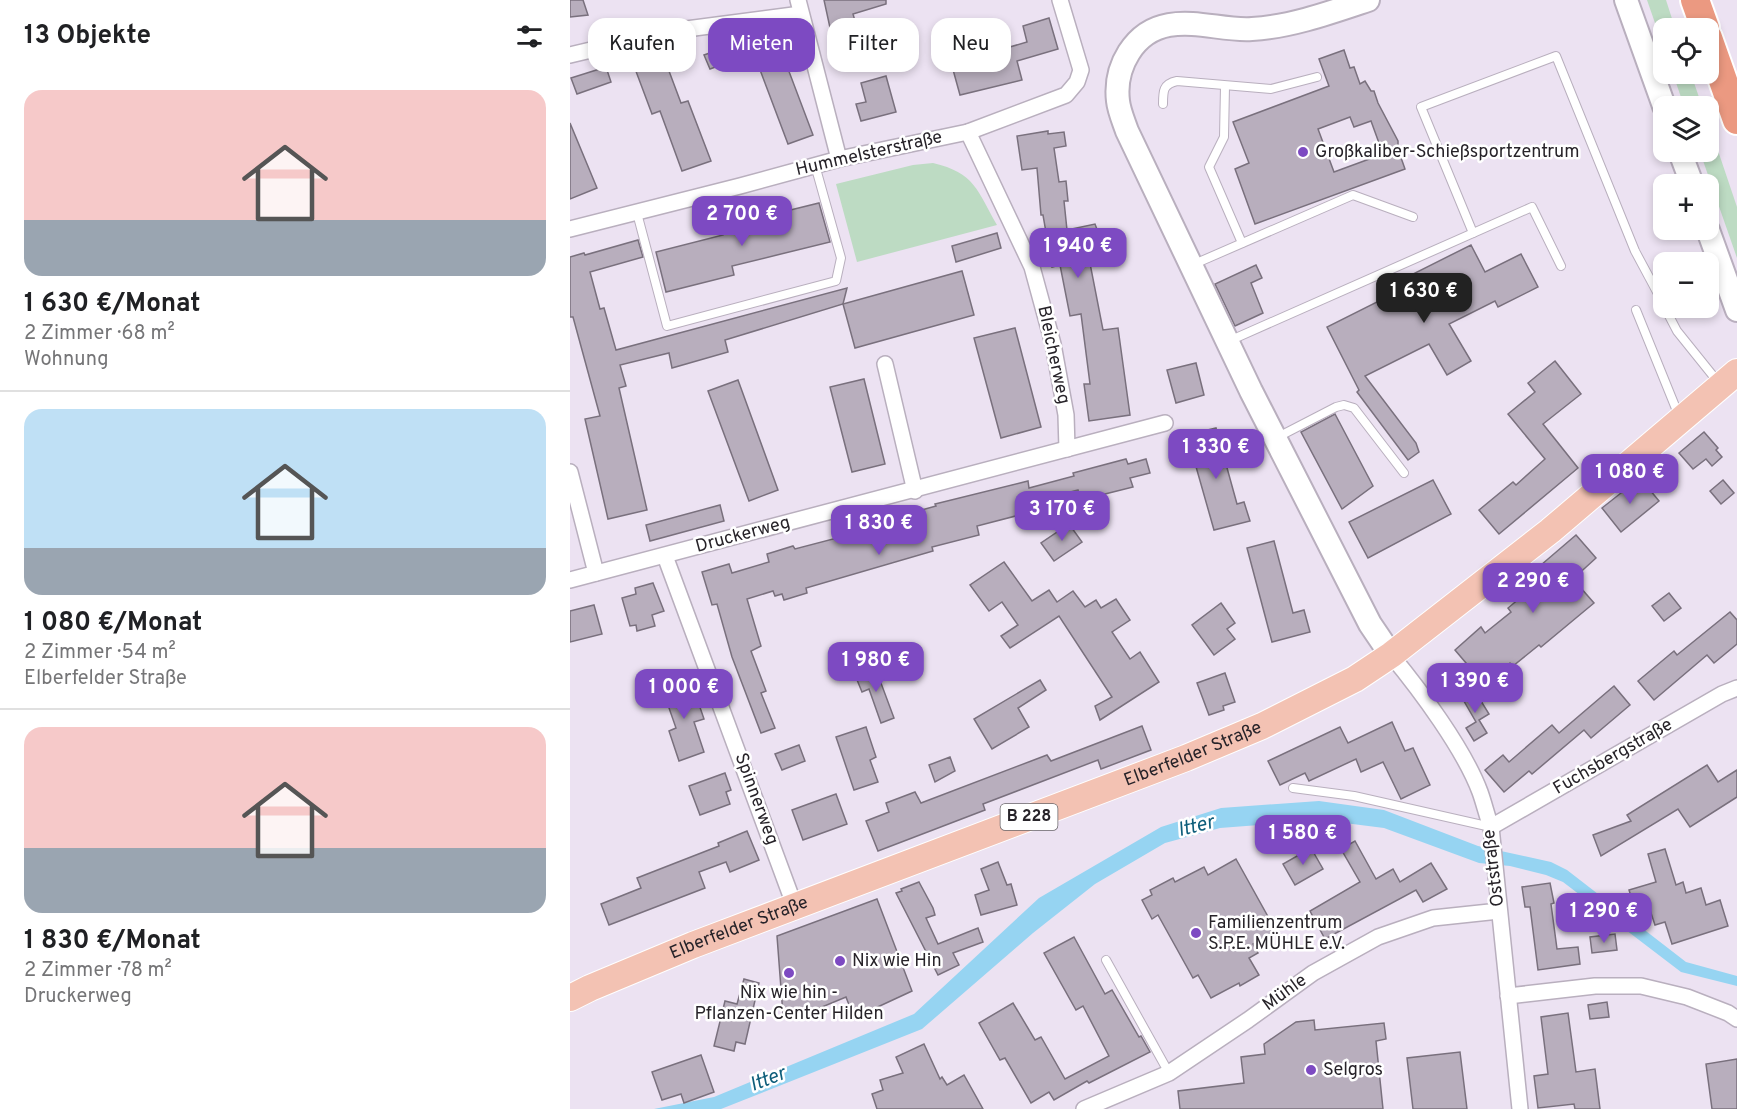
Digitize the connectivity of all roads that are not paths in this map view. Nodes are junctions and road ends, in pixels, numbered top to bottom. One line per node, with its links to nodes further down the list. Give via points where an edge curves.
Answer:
1 (1060, 0): 14 (street, Hummelsterstraße, via 1081,70 1077,82 1066,95)
2 (1368, 0): 23 (main road, via 1318,17 1252,29 1169,25 1139,39 1128,52 1117,76 1118,102)
3 (1626, 0): 11 (main road)
4 (1695, 0): 6 (highway)
5 (800, 7): 7 (street); 15 (street)
6 (1701, 18)
7 (570, 55)
8 (1719, 69): 13 (highway)
9 (1317, 77): 10 (lane, via 1271,89)
10 (1225, 86): 12 (lane, via 1170,82 1163,91); 22 (lane, via 1224,137 1209,167)
11 (1660, 96)
12 (1163, 104)
13 (1737, 120)
14 (968, 132): 15 (street, Hummelsterstraße); 35 (street, Bleicherweg, via 1032,267 1053,344)
15 (839, 159): 16 (street, Hummelsterstraße)
16 (815, 165): 17 (street, Hummelsterstraße); 17 (lane, via 841,258 836,281 667,326)
17 (637, 213): 19 (street, Hummelsterstraße)
18 (1413, 217): 22 (lane, via 1353,195)
19 (570, 229)
20 (1473, 233): 24 (lane, via 1532,207); 25 (lane, via 1422,107 1556,56 1635,251); 29 (lane)
21 (1712, 240): 26 (main road)
22 (1242, 243): 23 (lane)
23 (1190, 265): 29 (main road)
24 (1561, 266)
25 (1653, 285)
26 (1735, 303)
27 (1636, 310): 32 (lane)
28 (1670, 318): 31 (lane, via 1677,332)
29 (1228, 342): 34 (main road)
30 (885, 364): 38 (street)
31 (1729, 379): 32 (main road, Elberfelder Straße / B 228)
32 (1681, 420): 42 (main road, Elberfelder Straße / B 228, via 1550,531)
33 (1165, 423): 35 (street, Druckerweg)
34 (1275, 438): 37 (lane, via 1336,407 1349,405); 42 (main road, via 1370,624)
35 (1068, 449): 38 (street, Druckerweg)
36 (570, 472): 40 (street)
37 (1404, 473)
38 (915, 490): 39 (street, Druckerweg)
39 (665, 556): 40 (street, Druckerweg); 46 (street, Spinnerweg)
40 (596, 573): 41 (street, Druckerweg)
41 (570, 580)
42 (1391, 655): 45 (street, Oststraße, via 1464,759 1480,790); 46 (main road, Elberfelder Straße / B 228, via 1355,679 1262,726)
43 (1737, 688): 45 (street, Fuchsbergstraße)
44 (1293, 788): 45 (lane, via 1354,796)
45 (1491, 827): 47 (street, Oststraße)
46 (795, 907): 50 (main road, Elberfelder Straße / B 228, via 693,945)
47 (1499, 911): 49 (street, Oststraße); 52 (street, Mühle, via 1432,918 1378,937 1313,973)
48 (1106, 960): 52 (lane)
49 (1508, 996): 51 (street, via 1595,986 1641,986 1687,997); 54 (street, Oststraße)
50 (570, 998)
51 (1737, 1019)
52 (1169, 1073): 53 (street, Mühle)
53 (1084, 1109)
54 (1520, 1109)

